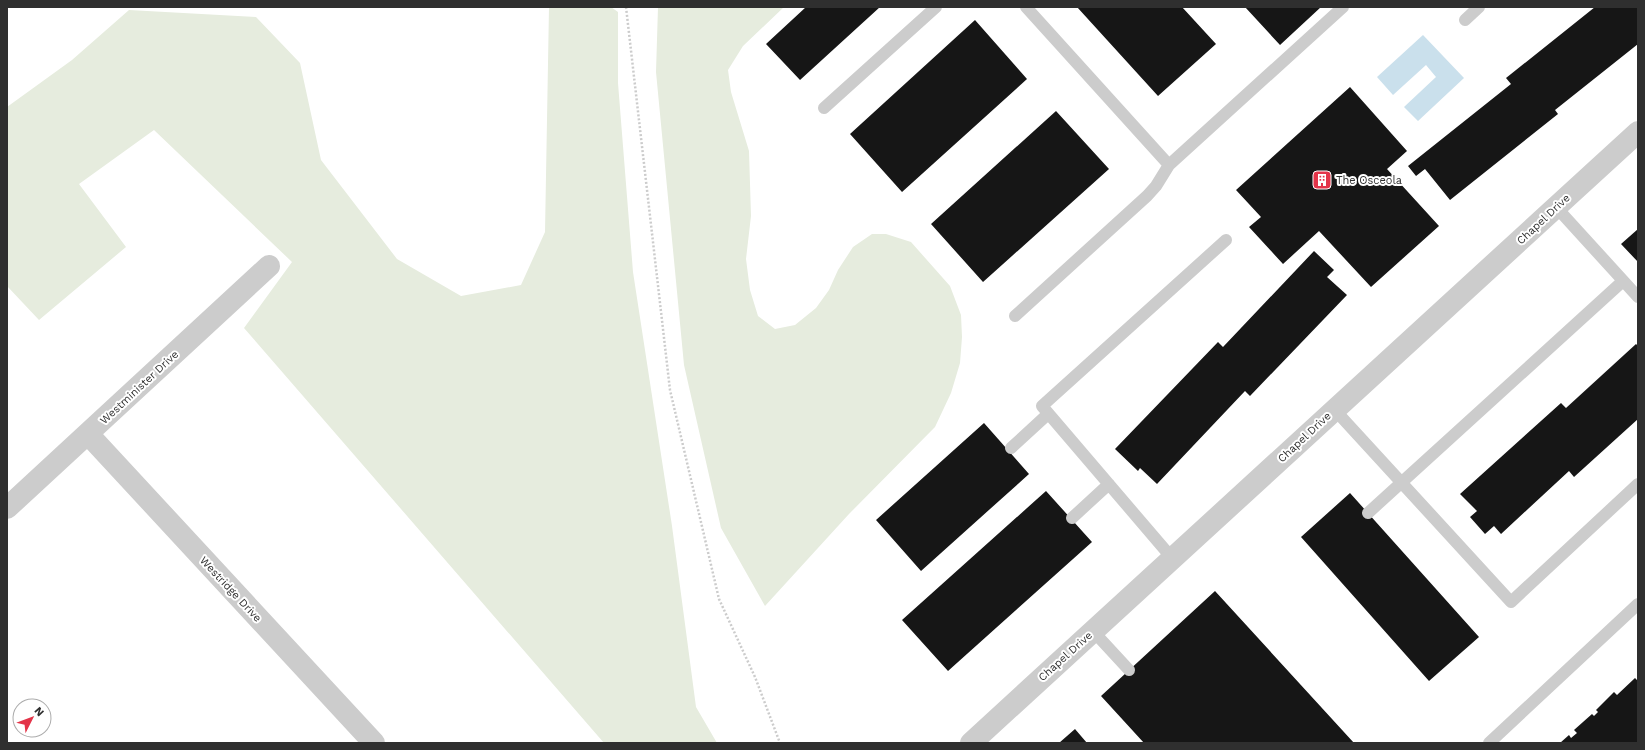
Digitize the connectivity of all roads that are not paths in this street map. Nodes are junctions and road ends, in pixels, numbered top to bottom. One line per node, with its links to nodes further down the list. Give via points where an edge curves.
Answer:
1 (936, 7): 6 (lane)
2 (1026, 7): 8 (lane)
3 (1343, 7): 8 (lane)
4 (1479, 7): 5 (lane)
5 (1465, 20)
6 (824, 108)
7 (1638, 132): 9 (street, Chapel Drive)
8 (1169, 165): 14 (lane, via 1147,196)
9 (1556, 207): 12 (lane); 15 (street, Chapel Drive)
10 (1226, 240): 16 (lane, via 1042,406)
11 (269, 266): 17 (street, Westminister Drive)
12 (1623, 280): 13 (lane); 19 (lane)
13 (1638, 297)
14 (1015, 316)
15 (1334, 409): 19 (lane); 25 (street, Chapel Drive)
16 (1048, 414): 18 (lane); 20 (lane)
17 (88, 434): 22 (street, Westminister Drive); 29 (street, Westridge Drive)
18 (1011, 448)
19 (1401, 483): 21 (lane, via 1510,602); 23 (lane)
20 (1109, 484): 24 (lane); 25 (lane)
21 (1638, 484)
22 (7, 508)
23 (1368, 513)
24 (1072, 518)
25 (1172, 558): 27 (street, Chapel Drive)
26 (1638, 604): 31 (lane)
27 (1093, 631): 28 (lane); 30 (street, Chapel Drive)
28 (1129, 670)
29 (374, 743)
30 (970, 743)
31 (1489, 743)

